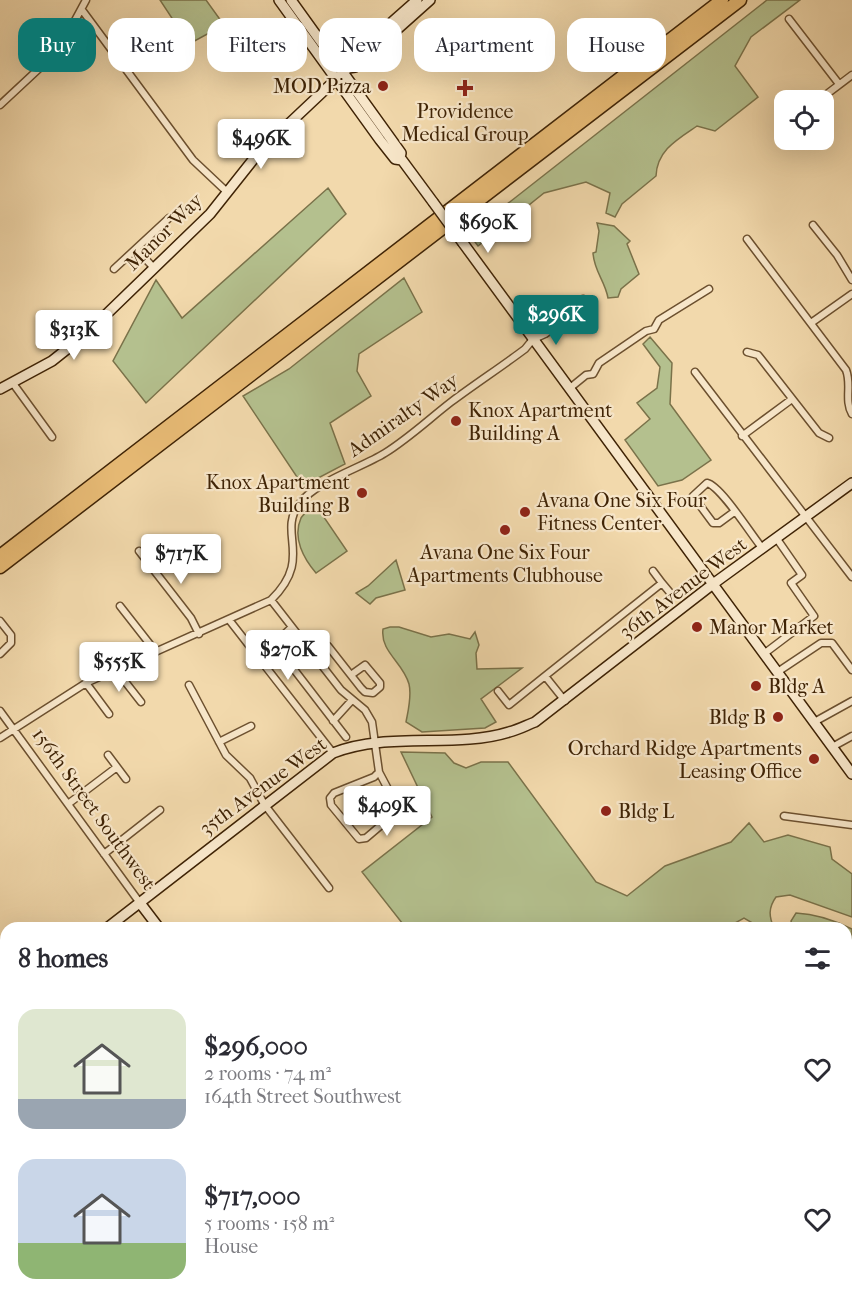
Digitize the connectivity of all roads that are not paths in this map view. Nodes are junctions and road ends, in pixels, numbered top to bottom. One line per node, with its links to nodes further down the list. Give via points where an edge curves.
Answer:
1 (86, 0): 8 (street)
2 (279, 0): 10 (main road)
3 (291, 0): 10 (main road)
4 (417, 0): 10 (main road, via 349,60)
5 (430, 0): 10 (main road, via 355,67)
6 (722, 0): 44 (highway)
7 (740, 0): 45 (highway)
8 (82, 9): 14 (street, via 65,39 44,64); 15 (street, via 193,160)
9 (789, 19): 12 (street)
10 (342, 73): 15 (main road, Manor Way, via 266,145); 27 (main road, bridge, via 395,159 400,158)
11 (852, 75): 12 (street)
12 (839, 84): 13 (street)
13 (832, 90)
14 (0, 105)
15 (227, 192): 20 (main road, Manor Way)
16 (169, 218): 19 (street)
17 (813, 225): 22 (street)
18 (747, 239): 26 (street)
19 (136, 249): 20 (street); 21 (street)
20 (154, 268): 30 (main road, Manor Way, via 69,348)
21 (114, 269)
22 (852, 280)
23 (709, 289): 32 (street, via 659,320 654,329 599,363 593,374)
24 (852, 294): 26 (street)
25 (585, 301): 27 (street, Admiralty Way)
26 (811, 322): 34 (street, via 846,370)
27 (534, 339): 32 (main road); 51 (street, Admiralty Way, via 518,355 386,452 306,496 294,514 292,574)
28 (747, 352): 33 (street, via 758,355)
29 (695, 372): 35 (street)
30 (12, 382): 31 (main road, Manor Way); 36 (street)
31 (0, 388)
32 (570, 388): 49 (main road)
33 (792, 399): 35 (street); 37 (street, via 819,433)
34 (852, 414)
35 (742, 436): 40 (street)
36 (52, 437)
37 (829, 438)
38 (852, 483): 40 (main road, 36th Avenue West)
39 (734, 512): 39 (street, via 710,483 693,496 713,523); 42 (street)
40 (807, 518): 41 (main road, 36th Avenue West); 47 (street)
41 (777, 539): 42 (main road, 36th Avenue West); 59 (street, via 802,575 791,583 813,616)
42 (762, 549): 49 (main road, 36th Avenue West)
43 (139, 551): 56 (street)
44 (0, 556)
45 (0, 567)
46 (653, 571): 48 (street)
47 (852, 577)
48 (662, 583): 50 (street); 65 (street)
49 (713, 584): 59 (main road); 70 (main road, 36th Avenue West)
50 (672, 595)
51 (272, 600): 54 (street, Admiralty Way); 55 (street)
52 (120, 606): 58 (street)
53 (0, 621): 60 (street, via 11,636 11,643)
54 (230, 621): 56 (street, Admiralty Way); 86 (street)
55 (292, 627): 69 (street); 75 (street, via 276,646)
56 (199, 634): 58 (street, Admiralty Way)
57 (328, 646): 64 (street)
58 (156, 652): 61 (street, Admiralty Way)
59 (765, 653): 63 (main road)
60 (0, 654)
61 (116, 670): 66 (street, Admiralty Way); 72 (street)
62 (852, 670): 63 (street, via 828,641)
63 (778, 671): 76 (main road)
64 (351, 675): 64 (street, via 365,665 380,687 373,693 365,692)
65 (545, 676): 68 (street, via 509,705); 70 (street)
66 (86, 683): 74 (street); 79 (street, Admiralty Way)
67 (189, 685): 83 (street)
68 (498, 691)
69 (352, 700): 75 (street); 84 (street, via 372,722)
70 (565, 701): 77 (main road, 36th Avenue West)
71 (852, 701): 76 (street)
72 (141, 702)
73 (0, 711): 79 (street, 156th Street Southwest)
74 (109, 714)
75 (333, 721): 81 (street)
76 (816, 721): 85 (main road)
77 (535, 722): 84 (main road, 35th Avenue West, via 487,736)
78 (251, 726): 83 (street)
79 (15, 731): 82 (street, Admiralty Way); 92 (street, 156th Street Southwest)
80 (852, 736): 85 (street)
81 (346, 737)
82 (0, 738)
83 (219, 742): 93 (street, via 225,756 250,777)
84 (374, 743): 86 (main road, 35th Avenue West, via 355,744); 89 (street)
85 (834, 747): 90 (main road)
86 (333, 753): 93 (main road, 35th Avenue West)
87 (108, 755): 88 (street)
88 (117, 767): 91 (street); 92 (street)
89 (379, 772): 89 (street, via 330,798 359,838 366,837 399,810)
90 (852, 774)
91 (126, 779)
92 (68, 804): 97 (street, 156th Street Southwest)
93 (264, 804): 98 (street); 99 (main road, 35th Avenue West)
94 (160, 810): 97 (street)
95 (784, 816): 96 (street)
96 (852, 825)
97 (104, 854): 99 (street, 156th Street Southwest)
98 (329, 888)
99 (140, 903): 100 (main road, 35th Avenue West); 101 (main road, 156th Street Southwest)
100 (115, 922)
101 (154, 922)

